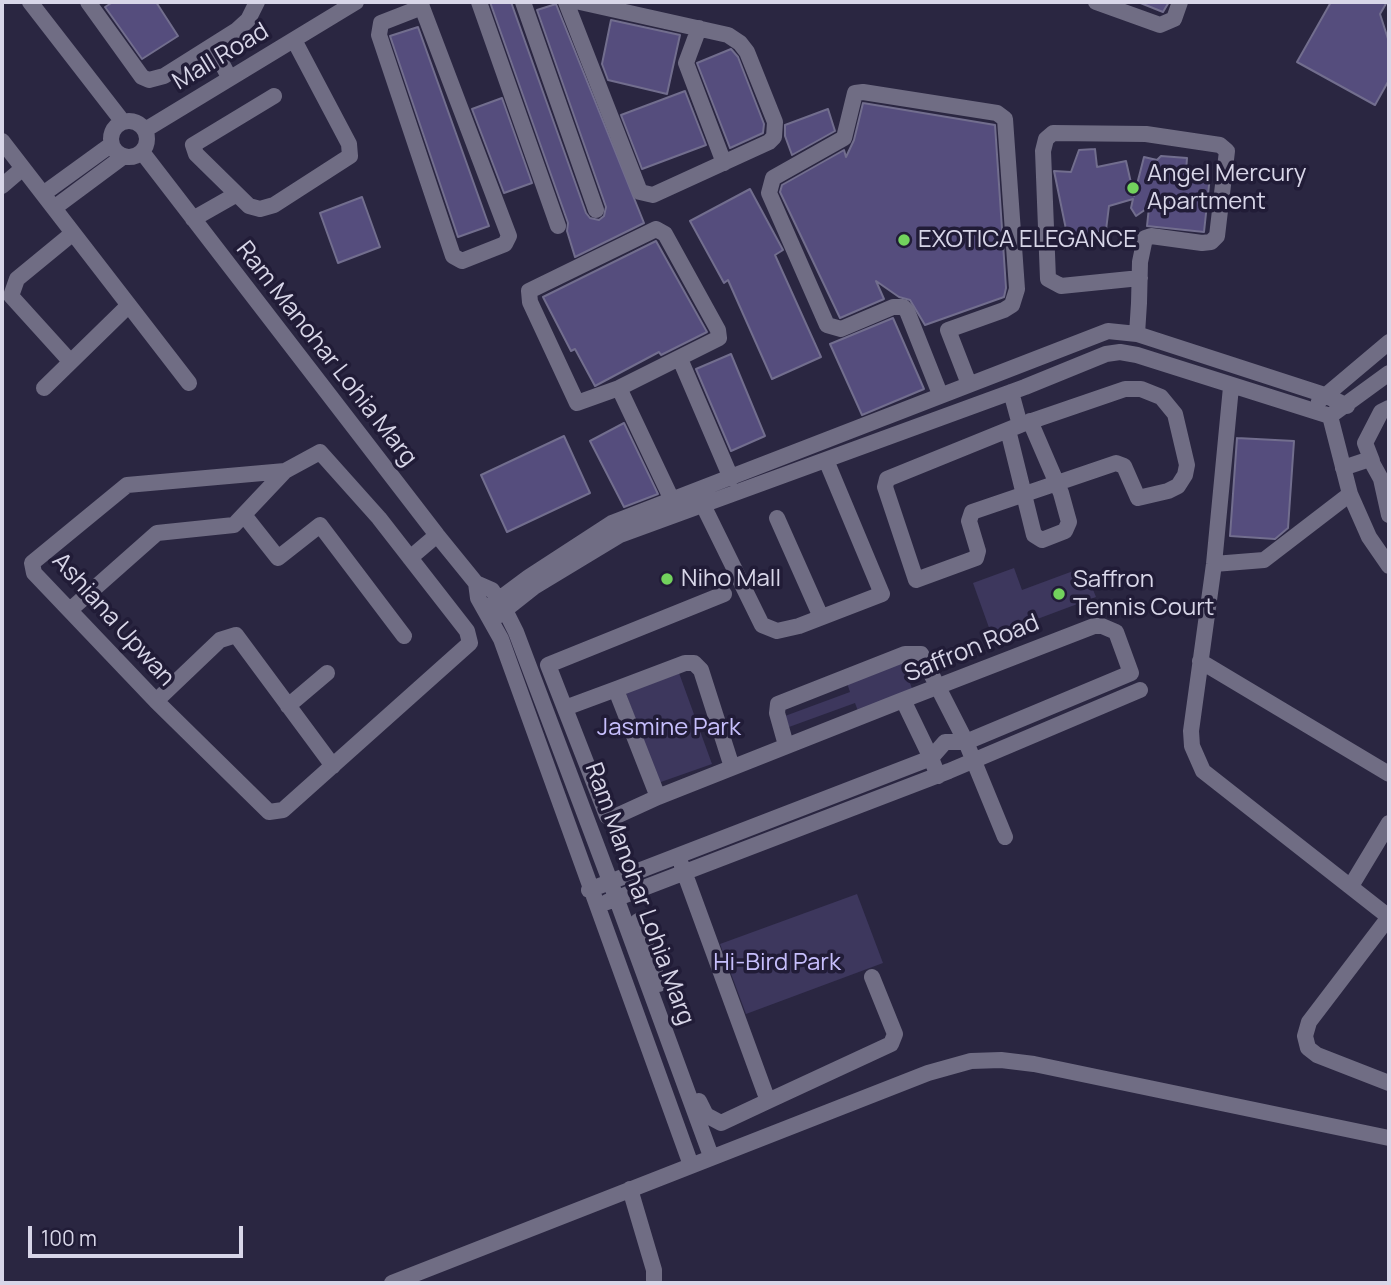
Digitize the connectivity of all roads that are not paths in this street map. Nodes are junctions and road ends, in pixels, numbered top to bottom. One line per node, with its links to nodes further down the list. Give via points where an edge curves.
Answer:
1 (30, 2): 17 (street)
2 (88, 2): 14 (street, via 142,77 149,80)
3 (257, 2): 14 (street, via 248,20)
4 (356, 2): 13 (street, Mall Road)
5 (479, 2): 31 (street)
6 (523, 2): 29 (street)
7 (566, 2): 23 (street, via 640,192 653,195)
8 (580, 2): 12 (street)
9 (1096, 2): 10 (street, via 1160,25 1174,19)
10 (1180, 2)
11 (421, 4): 11 (street, via 509,236 505,244 462,261 453,256 379,35 381,23)
12 (699, 28): 23 (street, via 686,62); 23 (street, via 740,43 775,122 769,142)
13 (294, 40): 15 (street, Mall Road); 27 (street, via 349,144 350,156 267,208 249,206)
14 (213, 47): 15 (street)
15 (229, 78): 18 (street, Mall Road)
16 (274, 96): 27 (street, via 193,145 196,154)
17 (123, 122): 18 (street, via 133,121); 20 (street, via 113,132)
18 (145, 130): 21 (street)
19 (2, 141): 24 (street)
20 (112, 144): 22 (street); 26 (street)
21 (142, 152): 22 (street); 30 (street, Ram Manohar Lohia Marg)
22 (124, 156): 28 (street)
23 (724, 163)
24 (23, 168): 25 (street); 26 (street)
25 (2, 186)
26 (43, 194): 28 (street)
27 (237, 194): 30 (street)
28 (54, 208): 32 (street)
29 (596, 210)
30 (193, 219): 69 (street, Ram Manohar Lohia Marg)
31 (558, 226)
32 (73, 233): 34 (street); 38 (street, via 17,279 11,296)
33 (1140, 278): 33 (street, via 1145,238 1202,243 1217,236 1227,151 1220,145 1146,134 1053,133 1043,151 1048,279 1061,286); 35 (street)
34 (129, 304): 38 (street); 40 (street)
35 (1137, 334): 41 (street, via 1108,331); 47 (street)
36 (1388, 346): 47 (street)
37 (680, 359): 44 (street); 44 (street, via 716,341 720,334 662,231 651,230 532,288 528,297 573,399 581,403); 59 (street)
38 (69, 360): 43 (street)
39 (1389, 373): 48 (street)
40 (189, 383)
41 (969, 384): 45 (street); 45 (street, via 948,330 1004,310 1016,297 1005,120 997,113 858,92 844,138 774,178 769,193 827,325 841,329 892,307 907,311)
42 (1231, 387): 46 (street, via 1120,352); 49 (street); 71 (street)
43 (44, 388)
44 (619, 388): 64 (street)
45 (946, 392): 51 (street); 56 (street)
46 (1011, 392): 51 (street); 53 (street)
47 (1325, 396): 48 (street); 49 (street)
48 (1347, 406): 52 (street)
49 (1308, 408): 52 (street)
50 (1389, 408): 55 (street, via 1381,412 1365,443)
51 (960, 411): 54 (street)
52 (1330, 416): 57 (street)
53 (1019, 426): 61 (street); 61 (street, via 1133,387 1161,397 1175,414 1187,465 1178,486 1138,498 1124,466 1116,463); 63 (street); 63 (street, via 887,480 885,487 915,579 920,581 976,558 969,515)
54 (826, 460): 60 (street); 76 (street, via 882,594)
55 (1372, 461): 57 (street); 66 (street)
56 (755, 468): 59 (street); 60 (street)
57 (1343, 468): 62 (street)
58 (285, 471): 67 (street); 70 (street, Ashiana Upwan, via 317,451 324,454); 74 (street, Ashiana Upwan, via 132,484 119,489 33,559 34,573)
59 (731, 478): 64 (street)
60 (762, 484): 65 (street)
61 (1054, 484): 63 (street); 63 (street, via 1061,493 1069,527 1042,540 1034,535)
62 (1350, 494): 71 (street, via 1264,560); 72 (street, via 1369,537)
63 (1026, 495)
64 (671, 500): 75 (street, via 612,523)
65 (703, 505): 75 (street, via 620,535); 76 (street, via 762,625 786,630)
66 (1389, 514)
67 (244, 515): 74 (street, via 234,526 157,533); 77 (street, via 278,558 320,525)
68 (778, 519): 76 (street)
69 (437, 535): 70 (street); 75 (street, Ram Manohar Lohia Marg, via 476,583 478,598)
70 (410, 558): 91 (street, Ashiana Upwan, via 467,631 470,643)
71 (1214, 564): 78 (street)
72 (1389, 566)
73 (724, 594): 86 (street, via 548,665)
74 (69, 610): 84 (street, Ashiana Upwan)
75 (495, 610): 102 (street, Ram Manohar Lohia Marg, via 516,632); 104 (street, Ram Manohar Lohia Marg)
76 (821, 617)
77 (404, 636)
78 (1200, 661): 93 (street); 103 (street, via 1191,731 1203,771)
79 (327, 673): 85 (street)
80 (937, 684): 83 (street, Saffron Road); 87 (street); 87 (street, Saffron Road, via 1102,626 1116,632 1130,673); 88 (street, via 927,659 912,653 783,701 776,713)
81 (619, 688): 86 (street); 92 (street, via 695,663); 95 (street)
82 (1140, 690): 90 (street)
83 (903, 700): 88 (street); 89 (street, Saffron Road)
84 (156, 701): 85 (street, via 220,640 236,635); 91 (street, Ashiana Upwan, via 269,811 283,810)
85 (288, 706): 91 (street)
86 (565, 708): 95 (street, via 607,816 612,818)
87 (966, 741): 89 (street, via 945,741); 90 (street)
88 (786, 745): 92 (street)
89 (930, 758): 94 (street, Saffron Road); 97 (street)
90 (975, 761): 94 (street); 98 (street)
91 (333, 766)
92 (732, 767): 95 (street)
93 (1389, 774)
94 (938, 776): 99 (street)
95 (658, 797)
96 (1389, 823): 103 (street)
97 (758, 825): 99 (street); 100 (street)
98 (1005, 837)
99 (765, 842): 101 (street)
100 (679, 857): 101 (street); 102 (street)
101 (684, 873): 105 (street); 111 (street)
102 (610, 881): 104 (street); 105 (street, Ram Manohar Lohia Marg)
103 (1350, 886): 107 (street)
104 (589, 890): 106 (street, Ram Manohar Lohia Marg)
105 (617, 898): 106 (street); 113 (street, Ram Manohar Lohia Marg)
106 (596, 907): 114 (street, Ram Manohar Lohia Marg)
107 (1389, 917): 110 (street, via 1309,1022 1305,1036 1308,1048 1317,1055)
108 (638, 921): 111 (street, via 706,1115 721,1123)
109 (872, 977): 111 (street, via 895,1034 891,1045)
110 (1389, 1083)
111 (768, 1101)
112 (1389, 1138): 113 (street, via 1001,1060 971,1061 928,1073)
113 (711, 1156): 114 (street)
114 (691, 1165): 115 (street)
115 (630, 1189): 116 (street); 117 (street)
116 (392, 1283)
117 (654, 1283)

